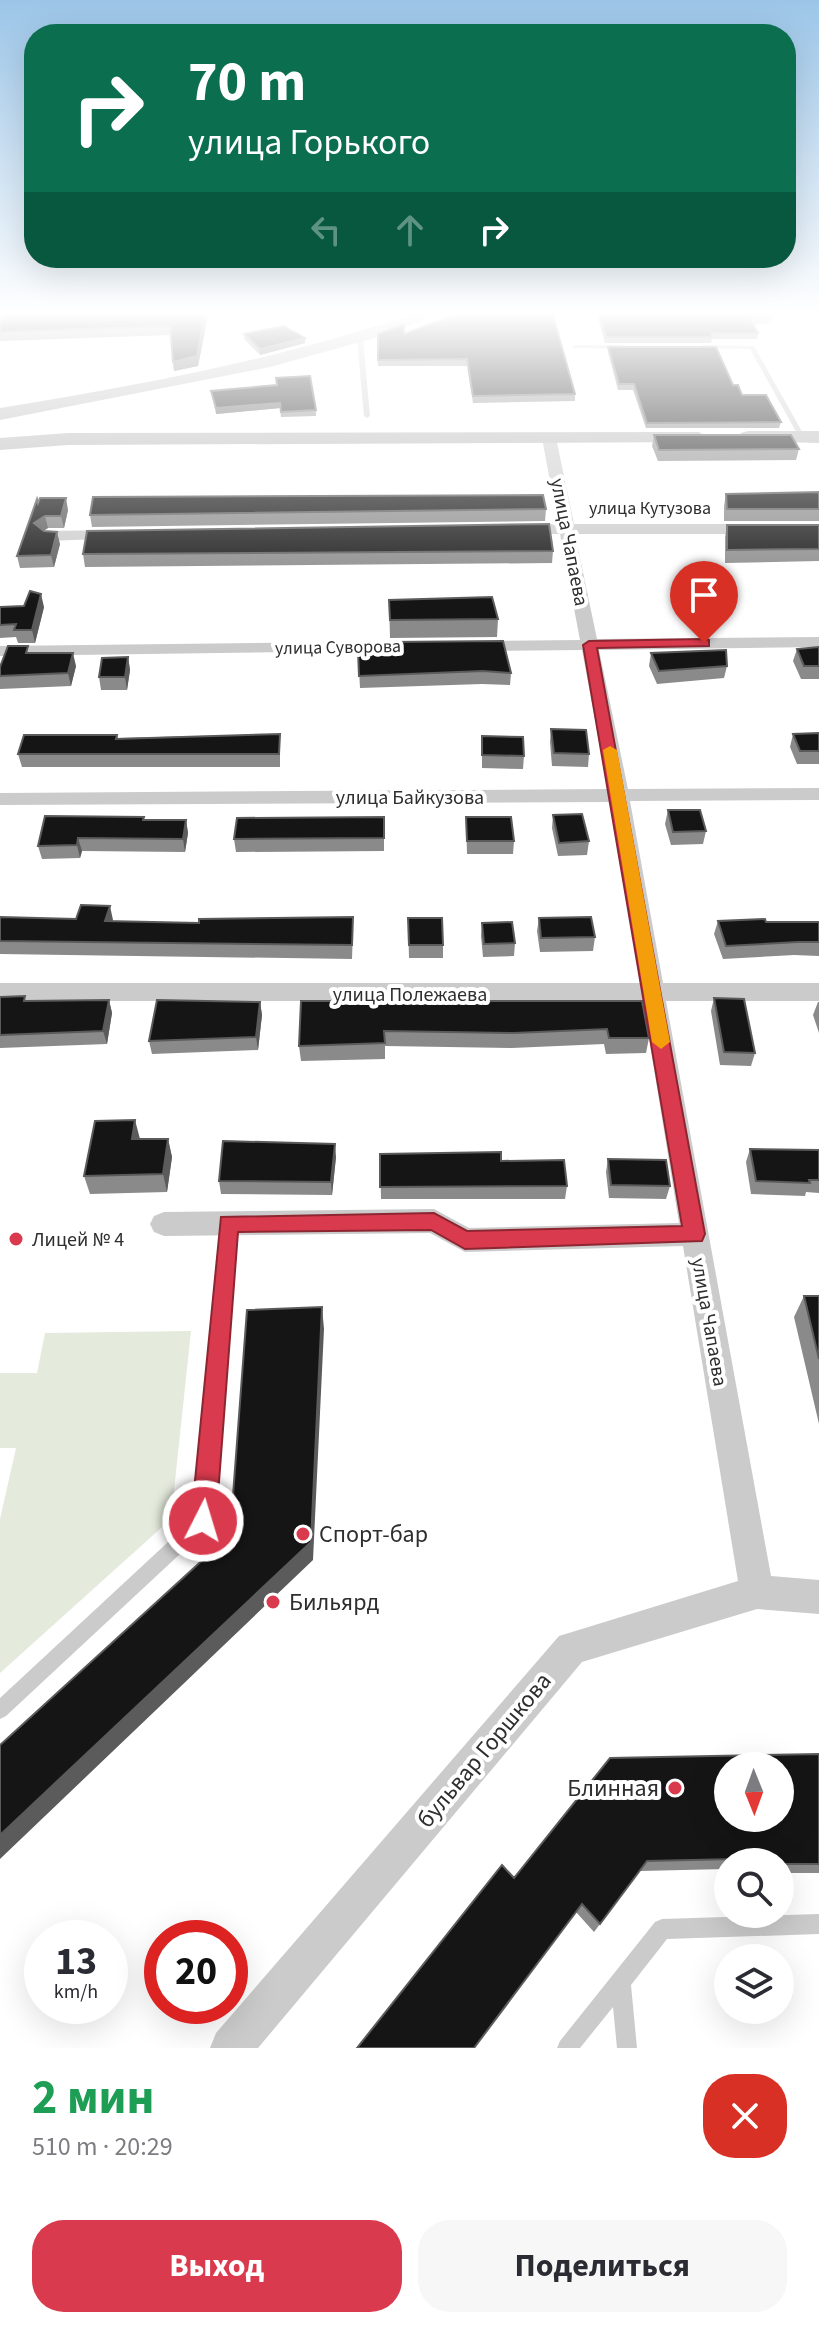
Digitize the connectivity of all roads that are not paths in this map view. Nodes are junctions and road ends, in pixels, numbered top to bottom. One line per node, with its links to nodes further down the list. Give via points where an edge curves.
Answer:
1 (38, 411): 5 (main road)
2 (367, 411): 4 (lane)
3 (793, 411): 6 (lane)
4 (367, 416)
5 (1, 428): 7 (main road, via 68,439)
6 (810, 437): 7 (main road)
7 (549, 438): 8 (street, улица Чапаева)
8 (569, 528): 9 (street, улица Кутузова); 10 (street, улица Кутузова); 14 (street, улица Чапаева)
9 (506, 529)
10 (819, 529)
11 (127, 534): 12 (street)
12 (48, 536)
13 (819, 642): 14 (street, улица Суворова)
14 (589, 645): 15 (street, улица Суворова); 17 (street, улица Чапаева)
15 (0, 651)
16 (819, 794): 17 (street, улица Байкузова)
17 (619, 796): 18 (street, улица Байкузова); 21 (street, улица Чапаева)
18 (0, 799)
19 (0, 992): 21 (street, улица Полежаева)
20 (819, 992): 21 (street, улица Полежаева)
21 (653, 995): 24 (street, улица Чапаева)
22 (228, 1223): 23 (street); 24 (street, via 434,1221 465,1240); 27 (lane, via 203,1521)
23 (164, 1224)
24 (694, 1234): 25 (street, улица Чапаева)
25 (757, 1592): 26 (street, бульвар Горшкова); 30 (street, бульвар Горшкова, via 571,1648)
26 (819, 1597)
27 (0, 1710)
28 (819, 1924): 29 (lane, via 662,1929)
29 (620, 1981): 31 (lane); 32 (lane)
30 (231, 2048)
31 (567, 2048)
32 (627, 2048)

